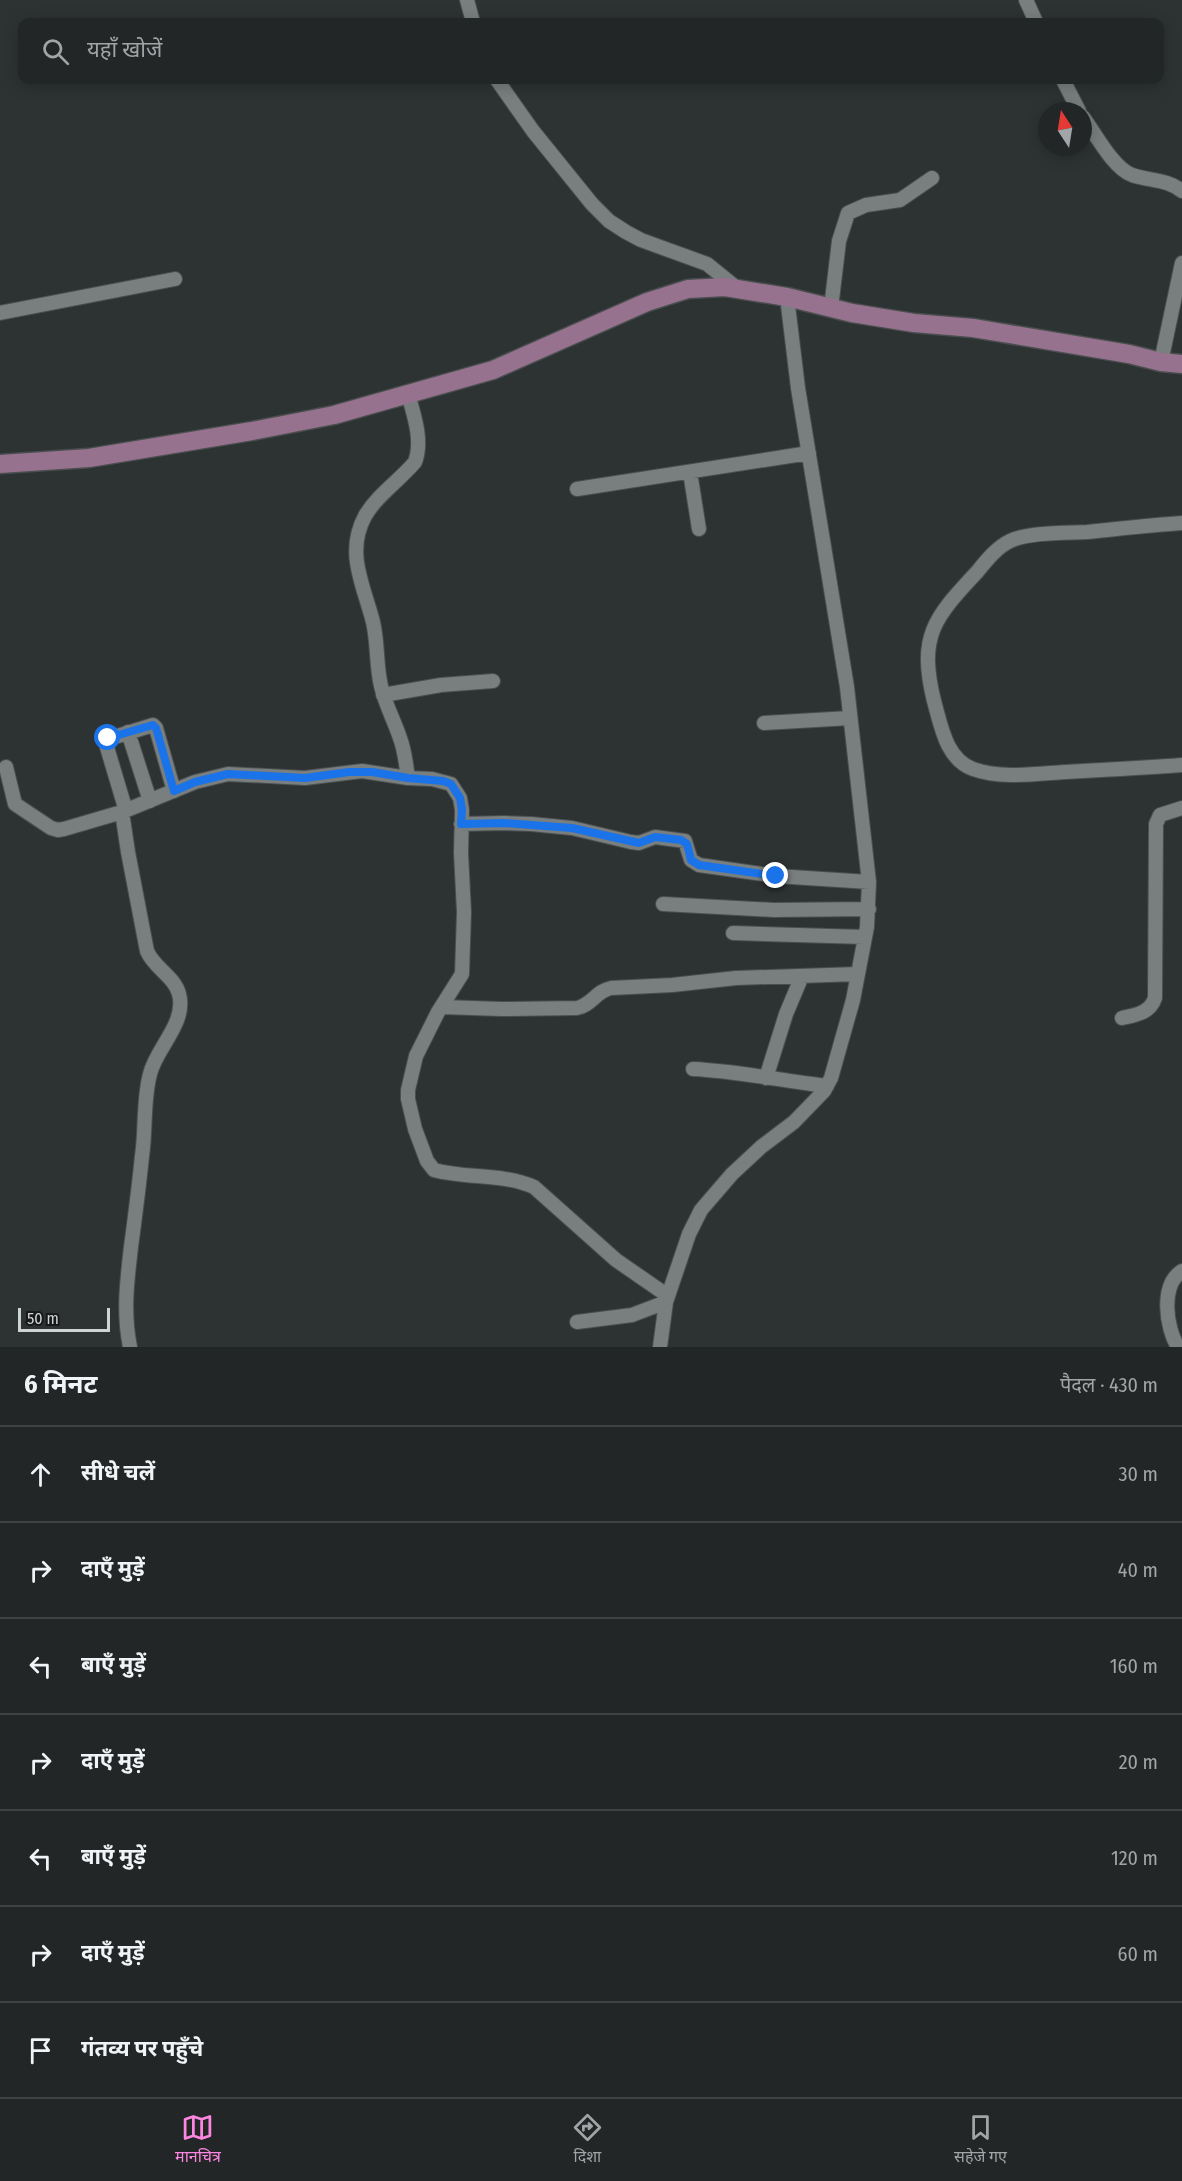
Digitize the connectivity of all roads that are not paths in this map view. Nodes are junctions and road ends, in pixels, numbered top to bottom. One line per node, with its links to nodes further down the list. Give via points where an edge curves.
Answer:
1 (467, 0): 3 (street)
2 (1026, 0): 4 (street)
3 (472, 18)
4 (1034, 18)
5 (500, 84): 13 (street, via 559,164 609,220 641,240 706,264)
6 (1065, 84): 7 (street)
7 (1075, 102)
8 (1092, 129): 10 (street, via 1123,170)
9 (932, 178): 15 (street, via 900,200 866,205 848,213 839,241)
10 (1182, 191)
11 (1182, 263): 17 (street)
12 (175, 279): 16 (street)
13 (738, 289): 14 (main road); 19 (main road, via 697,288 667,294 493,370)
14 (787, 297): 15 (main road); 20 (street)
15 (831, 308): 17 (main road, via 1018,335)
16 (0, 313)
17 (1161, 362): 18 (main road)
18 (1182, 364)
19 (408, 394): 21 (main road, via 334,415 228,435 89,458); 27 (street, via 418,454 411,468 366,515 356,542 356,566 375,633)
20 (809, 453): 22 (street); 28 (street)
21 (0, 464)
22 (690, 472): 23 (street); 25 (street)
23 (577, 489)
24 (1182, 523): 31 (street, via 1010,541 947,604 935,621 928,657 929,680 949,748 970,768 989,774 1028,774)
25 (699, 529)
26 (493, 681): 27 (street)
27 (383, 695): 33 (street, via 400,738)
28 (850, 718): 29 (street); 39 (street)
29 (764, 723)
30 (128, 732): 34 (street, via 155,727); 35 (street); 37 (street, via 106,742)
31 (1182, 765)
32 (6, 767): 37 (street, via 15,804 55,830)
33 (408, 778): 34 (street, via 362,771 305,778 228,774); 38 (street, via 451,784 460,798)
34 (174, 791): 35 (street)
35 (150, 801): 37 (street)
36 (1182, 808): 47 (street, via 1160,815 1156,824 1155,998 1148,1010)
37 (124, 812): 54 (street, via 147,951 177,988 180,1003 179,1017 149,1079 126,1298)
38 (461, 824): 39 (street, via 572,828 639,843 655,837 671,839 684,841 691,860 699,865 776,876); 46 (street, via 462,967 460,978)
39 (869, 882): 41 (street)
40 (663, 904): 41 (street, via 774,910)
41 (868, 909): 43 (street)
42 (733, 933): 43 (street)
43 (865, 937): 44 (street)
44 (858, 974): 45 (street); 50 (street, via 838,1058)
45 (802, 976): 46 (street, via 611,988 577,1008); 49 (street)
46 (442, 1006): 52 (street, via 416,1056 408,1090 415,1129 430,1167 444,1173 490,1176 534,1187 616,1260)
47 (1122, 1018)
48 (693, 1069): 49 (street, via 729,1070)
49 (766, 1078): 50 (street)
50 (827, 1086): 52 (street, via 794,1122 715,1191 693,1224)
51 (1182, 1271): 56 (street, via 1170,1283 1168,1312)
52 (667, 1299): 53 (street, via 632,1315); 55 (street)
53 (577, 1322)
54 (130, 1347)
55 (660, 1347)
56 (1178, 1347)

